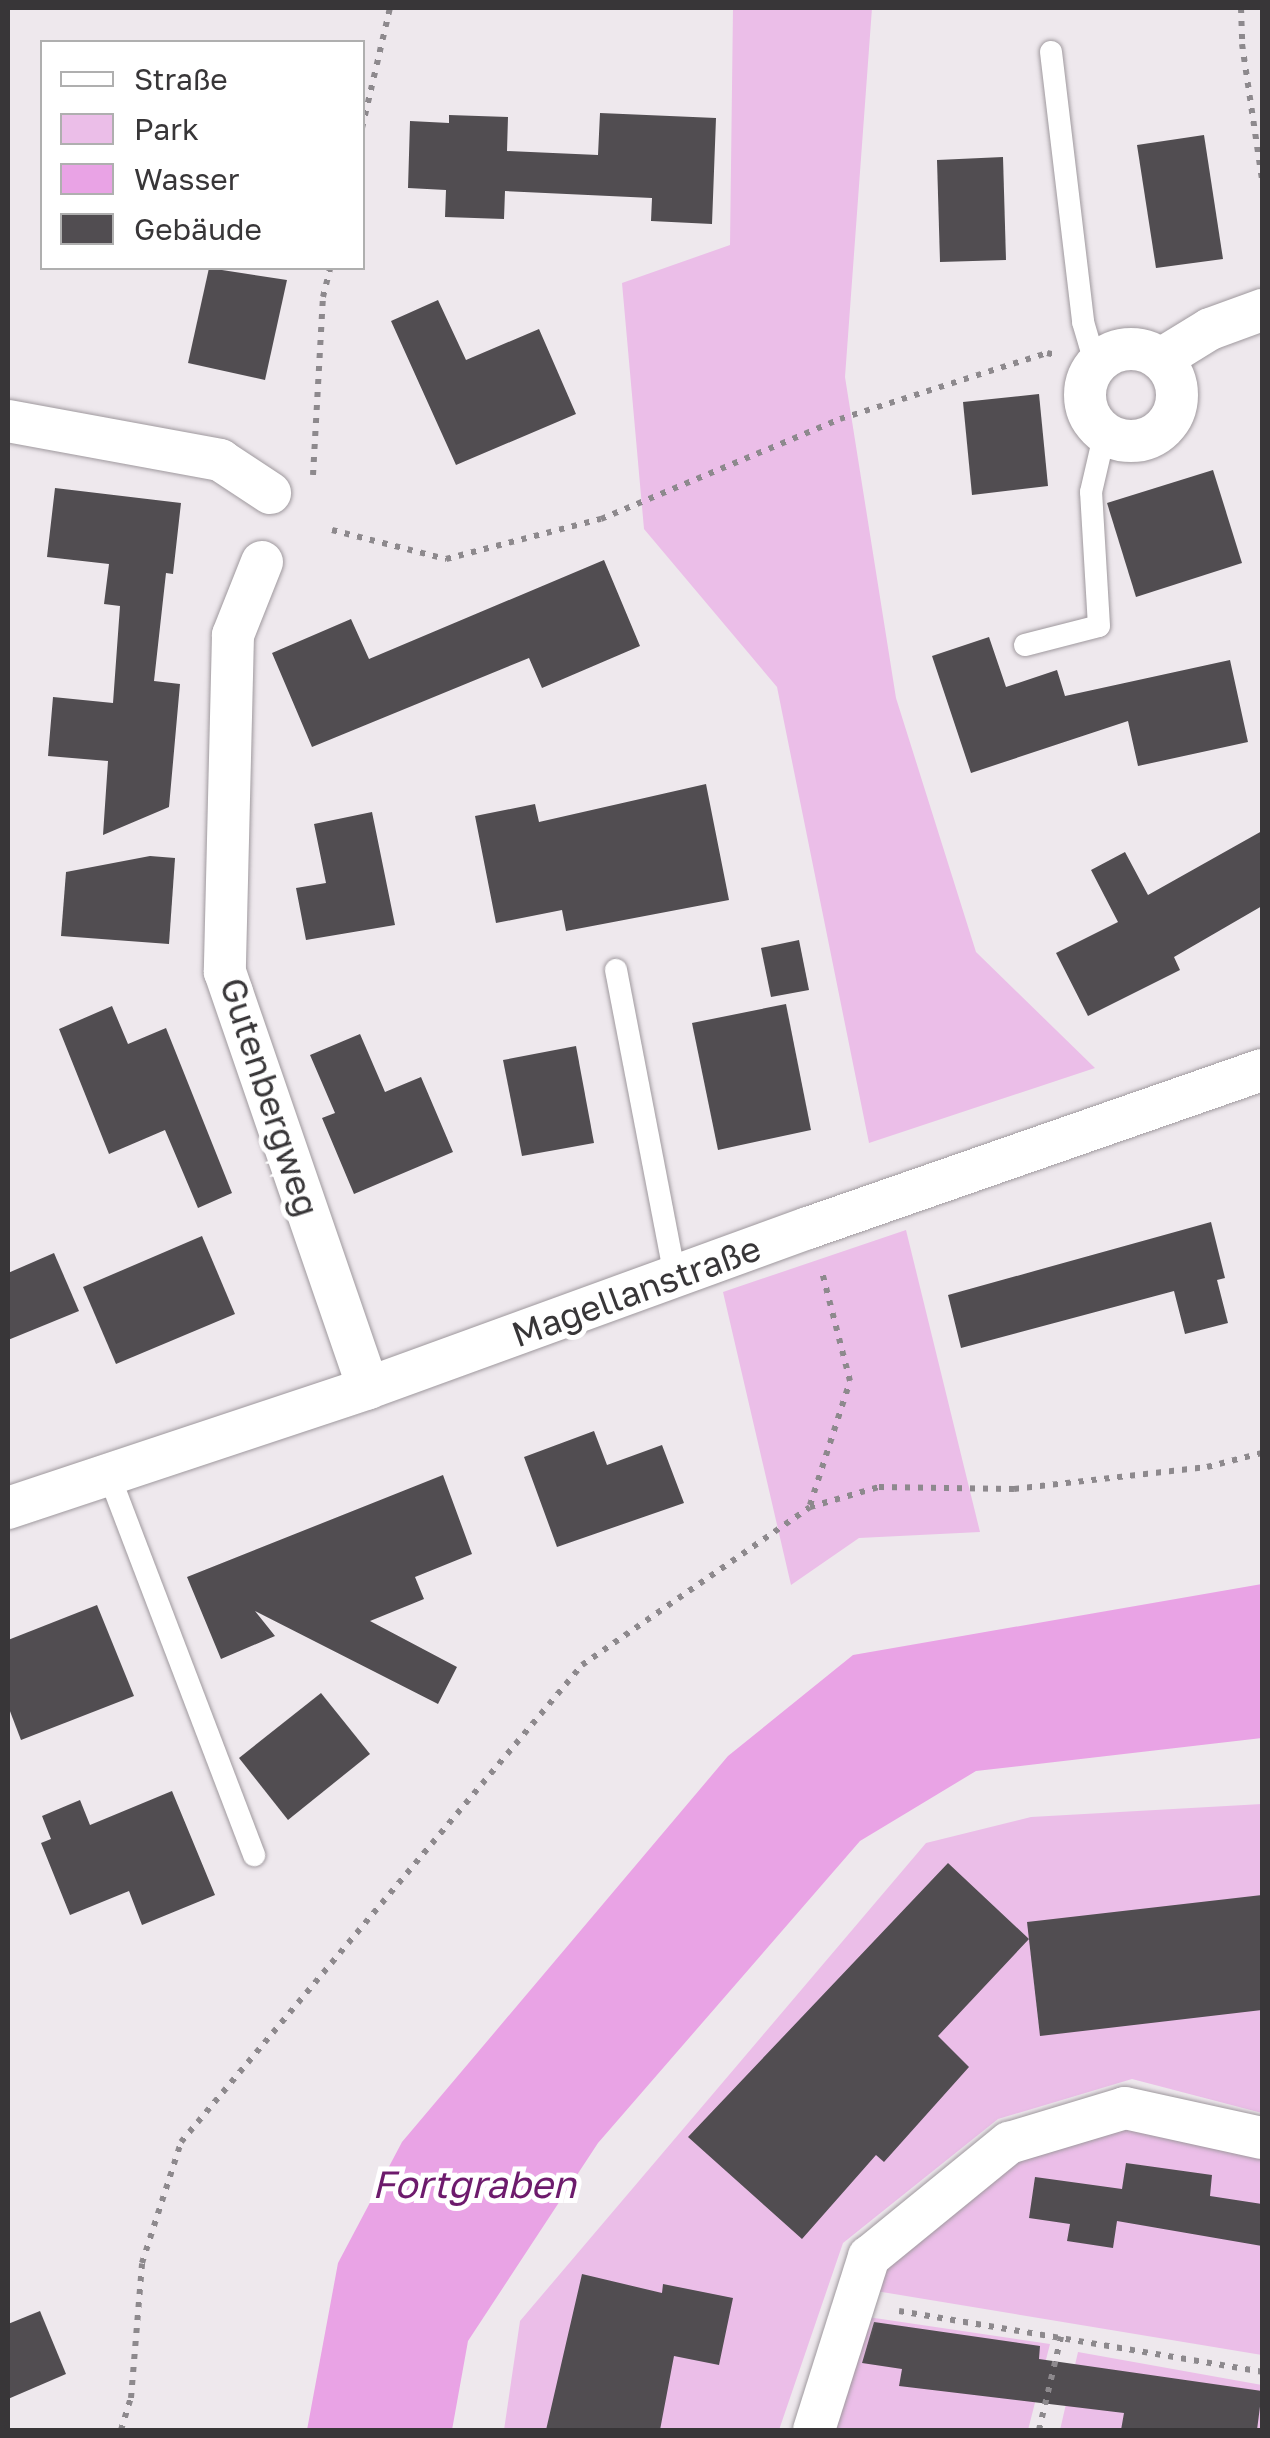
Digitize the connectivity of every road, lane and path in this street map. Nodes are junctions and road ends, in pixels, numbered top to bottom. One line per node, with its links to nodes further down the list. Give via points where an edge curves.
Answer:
1 (390, 8): 4 (path)
2 (1241, 8): 5 (path)
3 (1051, 52): 9 (lane, via 1083,322)
4 (365, 115)
5 (1262, 178)
6 (330, 270): 12 (path)
7 (1262, 310): 8 (street, via 1210,329)
8 (1161, 359): 9 (street, via 1120,350); 11 (street, via 1177,386 1172,416 1150,437 1135,441)
9 (1096, 366): 11 (street, via 1085,394 1094,422); 13 (path, via 1047,353 840,418 602,519 446,559)
10 (8, 421): 12 (street, via 220,460)
11 (1105, 432): 15 (lane, via 1091,492 1099,626)
12 (291, 494)
13 (332, 530)
14 (262, 562): 20 (street, Gutenbergweg, via 233,635 225,972)
15 (1024, 645)
16 (616, 970): 19 (lane)
17 (1262, 1070): 18 (street, Magellanstraße)
18 (808, 1228): 19 (street, Magellanstraße); 23 (path, via 850,1381)
19 (675, 1277): 20 (street, Magellanstraße)
20 (368, 1388): 22 (street, Magellanstraße)
21 (1262, 1453): 23 (path, via 1207,1467 1014,1489 879,1487)
22 (109, 1476): 24 (street, Magellanstraße); 25 (lane)
23 (810, 1506): 30 (path, via 582,1665 182,2142 142,2263 131,2398)
24 (8, 1508)
25 (254, 1854)
26 (1262, 2138): 27 (street, via 1125,2108 1008,2143 869,2258)
27 (852, 2304): 28 (path); 31 (street)
28 (1061, 2336): 29 (path); 32 (path)
29 (1262, 2372)
30 (121, 2430)
31 (814, 2430)
32 (1039, 2430)

